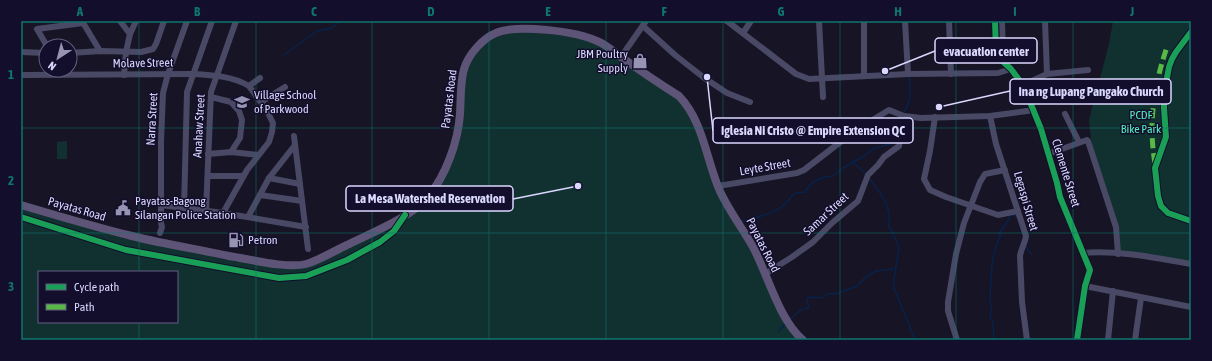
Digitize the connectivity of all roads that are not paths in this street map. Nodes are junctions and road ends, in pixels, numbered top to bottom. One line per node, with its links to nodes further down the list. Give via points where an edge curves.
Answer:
1 (120, 21): 19 (street)
2 (136, 21): 19 (street)
3 (164, 21): 23 (street, via 153,49)
4 (187, 21): 32 (street, Narra Street)
5 (212, 21): 33 (street)
6 (236, 21): 39 (street, Anahaw Street)
7 (727, 21): 18 (street)
8 (751, 21): 18 (street)
9 (819, 21): 42 (street)
10 (864, 21): 40 (street)
11 (905, 21): 34 (street)
12 (949, 21): 35 (street)
13 (995, 21): 27 (street, Clemente Street, via 996,52)
14 (1002, 21): 27 (street)
15 (1045, 21): 36 (street)
16 (82, 22): 20 (street, via 37,29); 22 (street)
17 (644, 23): 26 (street); 49 (street, via 675,55 703,77 727,93)
18 (743, 33): 42 (street, via 796,74 809,79)
19 (130, 34): 23 (street)
20 (42, 38)
21 (21, 52): 24 (street)
22 (100, 52): 23 (street); 25 (street)
23 (126, 52): 38 (street)
24 (38, 53)
25 (78, 53)
26 (621, 57): 67 (main road, Payatas Road, via 686,103 698,126); 77 (main road, Payatas Road, via 597,41 566,32 504,30 485,40 472,54 464,69 457,132 448,161 428,198)
27 (1001, 60): 28 (street, Clemente Street)
28 (1010, 69): 35 (street, via 998,73); 43 (street, Clemente Street)
29 (1088, 70): 36 (street)
30 (38, 74): 37 (street, Molave Street)
31 (78, 74): 38 (street, Molave Street)
32 (168, 74): 33 (street, Molave Street); 38 (street, Molave Street); 71 (street, Narra Street, via 163,93)
33 (193, 74): 39 (street, Molave Street); 73 (street, via 187,92)
34 (908, 74): 35 (street); 40 (street)
35 (951, 74)
36 (1047, 74): 43 (street)
37 (21, 75)
38 (124, 75)
39 (217, 76): 44 (street, Molave Street); 47 (street, Anahaw Street)
40 (864, 76): 42 (street)
41 (260, 78): 44 (street)
42 (821, 79): 46 (street)
43 (1023, 85): 50 (street, Clemente Street)
44 (249, 86): 48 (street)
45 (284, 88): 48 (street)
46 (823, 96)
47 (211, 97): 58 (street, via 231,102 242,120 240,138); 59 (street, Anahaw Street)
48 (261, 102): 61 (street, via 272,122 272,132)
49 (750, 102)
50 (1034, 110): 53 (street, Leyte Street); 60 (street, Clemente Street)
51 (1065, 114): 56 (street)
52 (904, 116): 54 (street, Leyte Street); 67 (street, Leyte Street, via 889,110 856,130 797,173); 86 (street, Samar Street, via 899,146 884,157 868,175 858,200 813,242)
53 (990, 116): 54 (street, Leyte Street); 62 (street, Legaspi Street)
54 (935, 117): 72 (street, via 924,179 930,190 935,193)
55 (294, 136): 57 (street)
56 (1079, 142): 60 (street); 84 (street, via 1088,141 1116,227)
57 (295, 145): 65 (street); 66 (street)
58 (231, 152): 59 (street); 61 (street)
59 (208, 154): 63 (street, Anahaw Street)
60 (1048, 154): 83 (street, Clemente Street, via 1060,197)
61 (258, 155): 64 (street)
62 (1005, 170): 72 (street, via 985,174); 75 (street, Legaspi Street)
63 (208, 176): 64 (street); 74 (street, Anahaw Street)
64 (243, 176): 76 (street)
65 (269, 178): 66 (street); 68 (street)
66 (300, 184): 69 (street)
67 (718, 186): 86 (main road, Payatas Road, via 753,247)
68 (260, 195): 69 (street); 79 (street)
69 (302, 201): 80 (street)
70 (21, 205): 81 (main road, Payatas Road)
71 (161, 205): 73 (street); 81 (street, Narra Street, via 162,227)
72 (971, 205): 75 (street, via 998,215); 92 (street, via 956,254 948,302 948,311)
73 (184, 208): 74 (street)
74 (206, 211): 76 (street)
75 (1018, 211): 93 (street, Legaspi Street, via 1026,236 1020,256)
76 (223, 213): 79 (street)
77 (405, 216): 78 (street, via 394,231 347,260 306,276 279,278 126,250); 81 (main road, Payatas Road, via 320,258 301,264 243,258)
78 (21, 217)
79 (248, 217): 80 (street)
80 (306, 227): 82 (street)
81 (159, 242)
82 (308, 249)
83 (1083, 253): 84 (street); 87 (street, Clemente Street, via 1090,270)
84 (1118, 254): 85 (street)
85 (1191, 264)
86 (765, 274): 91 (main road, Payatas Road, via 784,315)
87 (1086, 286): 88 (street); 94 (street, Clemente Street)
88 (1113, 291): 89 (street); 95 (street)
89 (1141, 298): 90 (street); 96 (street)
90 (1191, 307)
91 (803, 340)
92 (957, 340)
93 (1027, 340)
94 (1077, 340)
95 (1108, 340)
96 (1135, 340)

